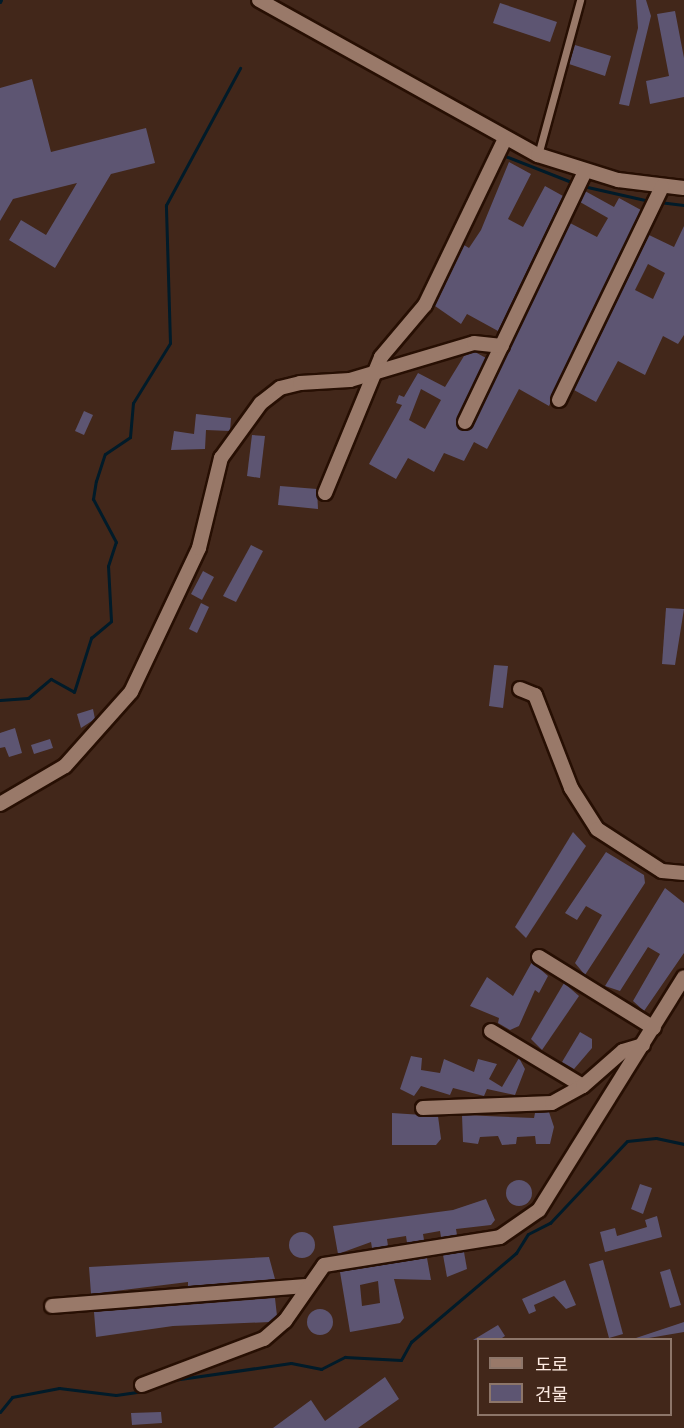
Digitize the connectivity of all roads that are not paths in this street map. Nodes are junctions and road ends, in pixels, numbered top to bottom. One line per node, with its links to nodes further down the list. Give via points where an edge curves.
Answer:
1 (259, 0): 3 (street)
2 (580, 0): 5 (lane)
3 (280, 5): 4 (street)
4 (505, 139): 5 (street); 10 (street, via 425,305)
5 (538, 155): 6 (street)
6 (581, 180): 8 (street); 9 (street)
7 (684, 188): 8 (street)
8 (657, 197): 11 (street)
9 (502, 346): 10 (street, via 474,343); 12 (street)
10 (376, 369): 13 (street); 15 (street, via 350,380 280,388 248,415 221,458 199,548 131,692 65,766)
11 (559, 400)
12 (465, 422)
13 (325, 493)
14 (520, 689): 16 (street, via 535,695 571,788 597,829 662,871)
15 (0, 804)
16 (684, 873)
17 (539, 957): 19 (street)
18 (684, 977): 19 (street)
19 (654, 1028): 21 (street)
20 (491, 1031): 22 (street)
21 (643, 1045): 22 (street, via 623,1051); 24 (street, via 549,1200 512,1230 500,1237 339,1258 324,1265)
22 (583, 1086): 23 (street, via 552,1102)
23 (423, 1108)
24 (305, 1286): 25 (street); 26 (street, via 285,1321 264,1339)
25 (52, 1306)
26 (142, 1385)

